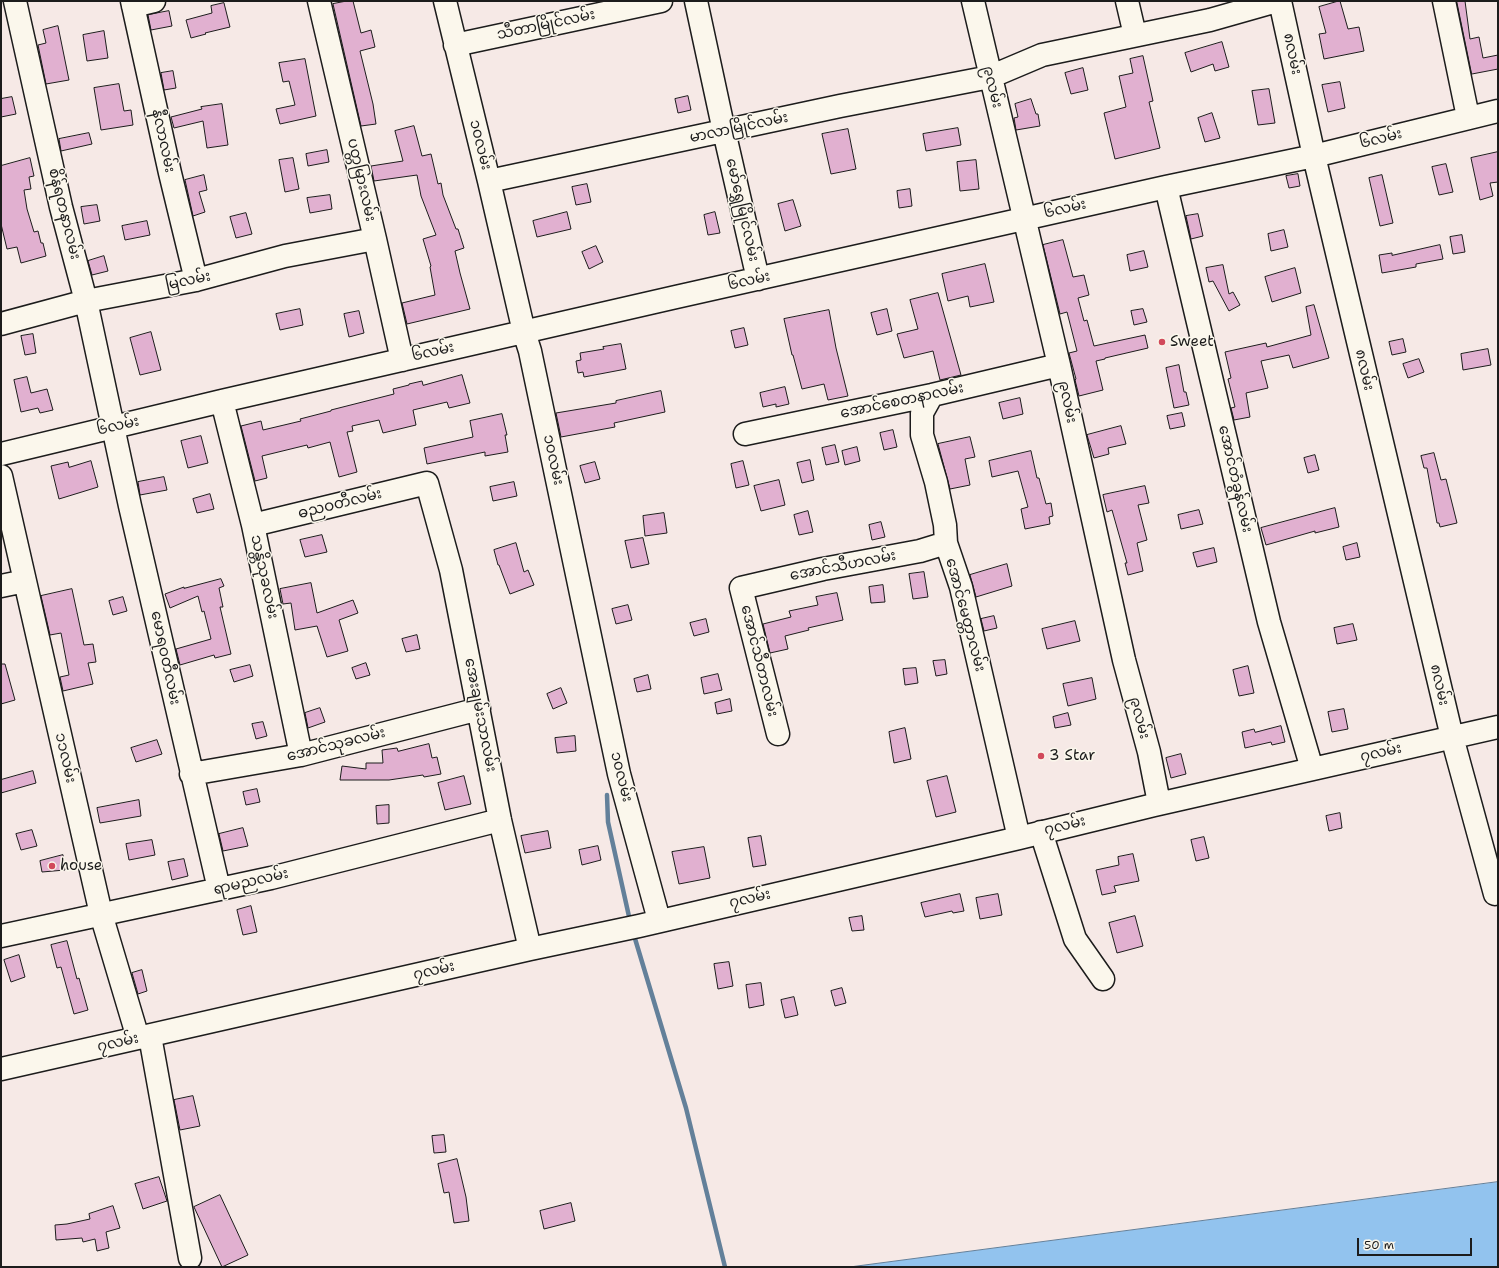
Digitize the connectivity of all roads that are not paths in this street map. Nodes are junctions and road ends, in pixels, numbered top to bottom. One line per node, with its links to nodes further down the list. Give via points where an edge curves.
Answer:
1 (15, 1): 26 (street, စိန်ရတနာလမ်း, via 61,207)
2 (154, 1): 12 (street)
3 (318, 1): 23 (street, ပတ္တမြားလမ်း)
4 (445, 1): 14 (street, ၁၀လမ်း)
5 (661, 1): 14 (street, သီတာမြိုင်လမ်း)
6 (696, 1): 18 (street, မော်ရွှေမြိုင်လမ်း)
7 (972, 1): 15 (street, ၉လမ်း)
8 (1127, 1): 13 (street)
9 (1277, 1): 13 (street, မာလာမြိုင်လမ်း, via 1210,20)
10 (1280, 1): 19 (street, ၈လမ်း)
11 (1444, 1): 17 (street)
12 (133, 4): 25 (street, နီလာလမ်း)
13 (1135, 35): 15 (street, မာလာမြိုင်လမ်း, via 1042,55)
14 (455, 45): 20 (street, ၁၀လမ်း)
15 (990, 77): 18 (street, မာလာမြိုင်လမ်း); 22 (street, ၉လမ်း)
16 (1498, 111): 17 (street, ၆လမ်း)
17 (1468, 117): 19 (street, ၆လမ်း)
18 (724, 131): 20 (street, မာလာမြိုင်လမ်း); 24 (street, မော်ရွှေမြိုင်လမ်း)
19 (1314, 156): 21 (street, ၆လမ်း); 46 (street, ၈လမ်း)
20 (489, 181): 28 (street, ၁၀လမ်း)
21 (1166, 186): 22 (street, ၆လမ်း); 48 (street, အောင်တံခွန်လမ်း, via 1269,622)
22 (1025, 218): 24 (street, ၆လမ်း); 30 (street, ၉လမ်း)
23 (375, 239): 25 (street, မြလမ်း, via 285,256); 29 (street, ပတ္တမြားလမ်း)
24 (758, 279): 28 (street, ၆လမ်း)
25 (196, 280): 26 (street, မြလမ်း)
26 (86, 301): 27 (street, မြလမ်း); 33 (street, စိန်ရတနာလမ်း)
27 (1, 324)
28 (524, 332): 29 (street, ၆လမ်း); 57 (street, ၁၀လမ်း, via 571,543)
29 (402, 360): 32 (street, ၆လမ်း)
30 (1059, 365): 31 (street, အောင်စေတနာလမ်း); 50 (street, ၉လမ်း, via 1124,660 1149,752)
31 (932, 395): 34 (street, အောင်စေတနာလမ်း); 39 (street, အောင်မေတ္တာလမ်း, via 922,413 922,435 946,525)
32 (222, 401): 33 (street, ၆လမ်း); 38 (street, သန္တိသုခလမ်း)
33 (113, 427): 35 (street, ၆လမ်း); 49 (street, မောရဝတီလမ်း)
34 (745, 434)
35 (1, 454)
36 (1, 476): 40 (street, ၁၁လမ်း)
37 (427, 483): 38 (street, ဓညဝတီလမ်း); 43 (street, အေးချမ်းသာလမ်း, via 451,570)
38 (253, 526): 47 (street, သန္တိသုခလမ်း)
39 (946, 543): 42 (street, အောင်သီဟလမ်း, via 920,551 823,569); 53 (street, အောင်မေတ္တာလမ်း, via 961,587)
40 (25, 581): 41 (street); 56 (street, ၁၁လမ်း)
41 (1, 586)
42 (741, 588): 45 (street, အောင်သီတာလမ်း)
43 (479, 709): 47 (street, အောင်သုခလမ်း); 51 (street, အေးချမ်းသာလမ်း)
44 (1498, 727): 46 (street, ၇လမ်း)
45 (778, 734)
46 (1452, 738): 48 (street, ၇လမ်း); 55 (street, ၈လမ်း, via 1494,894)
47 (301, 755): 49 (street, အောင်သုခလမ်း)
48 (1312, 769): 50 (street, ၇လမ်း)
49 (192, 774): 54 (street, မောရဝတီလမ်း)
50 (1158, 804): 52 (street, ၇လမ်း)
51 (500, 820): 54 (street, ရာမညလမ်း); 59 (street, အေးချမ်းသာလမ်း)
52 (1041, 832): 53 (street, ၇လမ်း); 60 (street, via 1075,939)
53 (1019, 838): 57 (street, ၇လမ်း)
54 (219, 889): 56 (street, ရာမညလမ်း)
55 (1498, 893)
56 (100, 914): 58 (street, ရာမညလမ်း); 61 (street, ၁၁လမ်း)
57 (649, 923): 59 (street, ၇လမ်း)
58 (1, 936)
59 (530, 949): 61 (street, ၇လမ်း)
60 (1103, 979)
61 (144, 1037): 62 (street, ၇လမ်း); 63 (street, ၁၁လမ်း)
62 (1, 1070)
63 (190, 1258)

